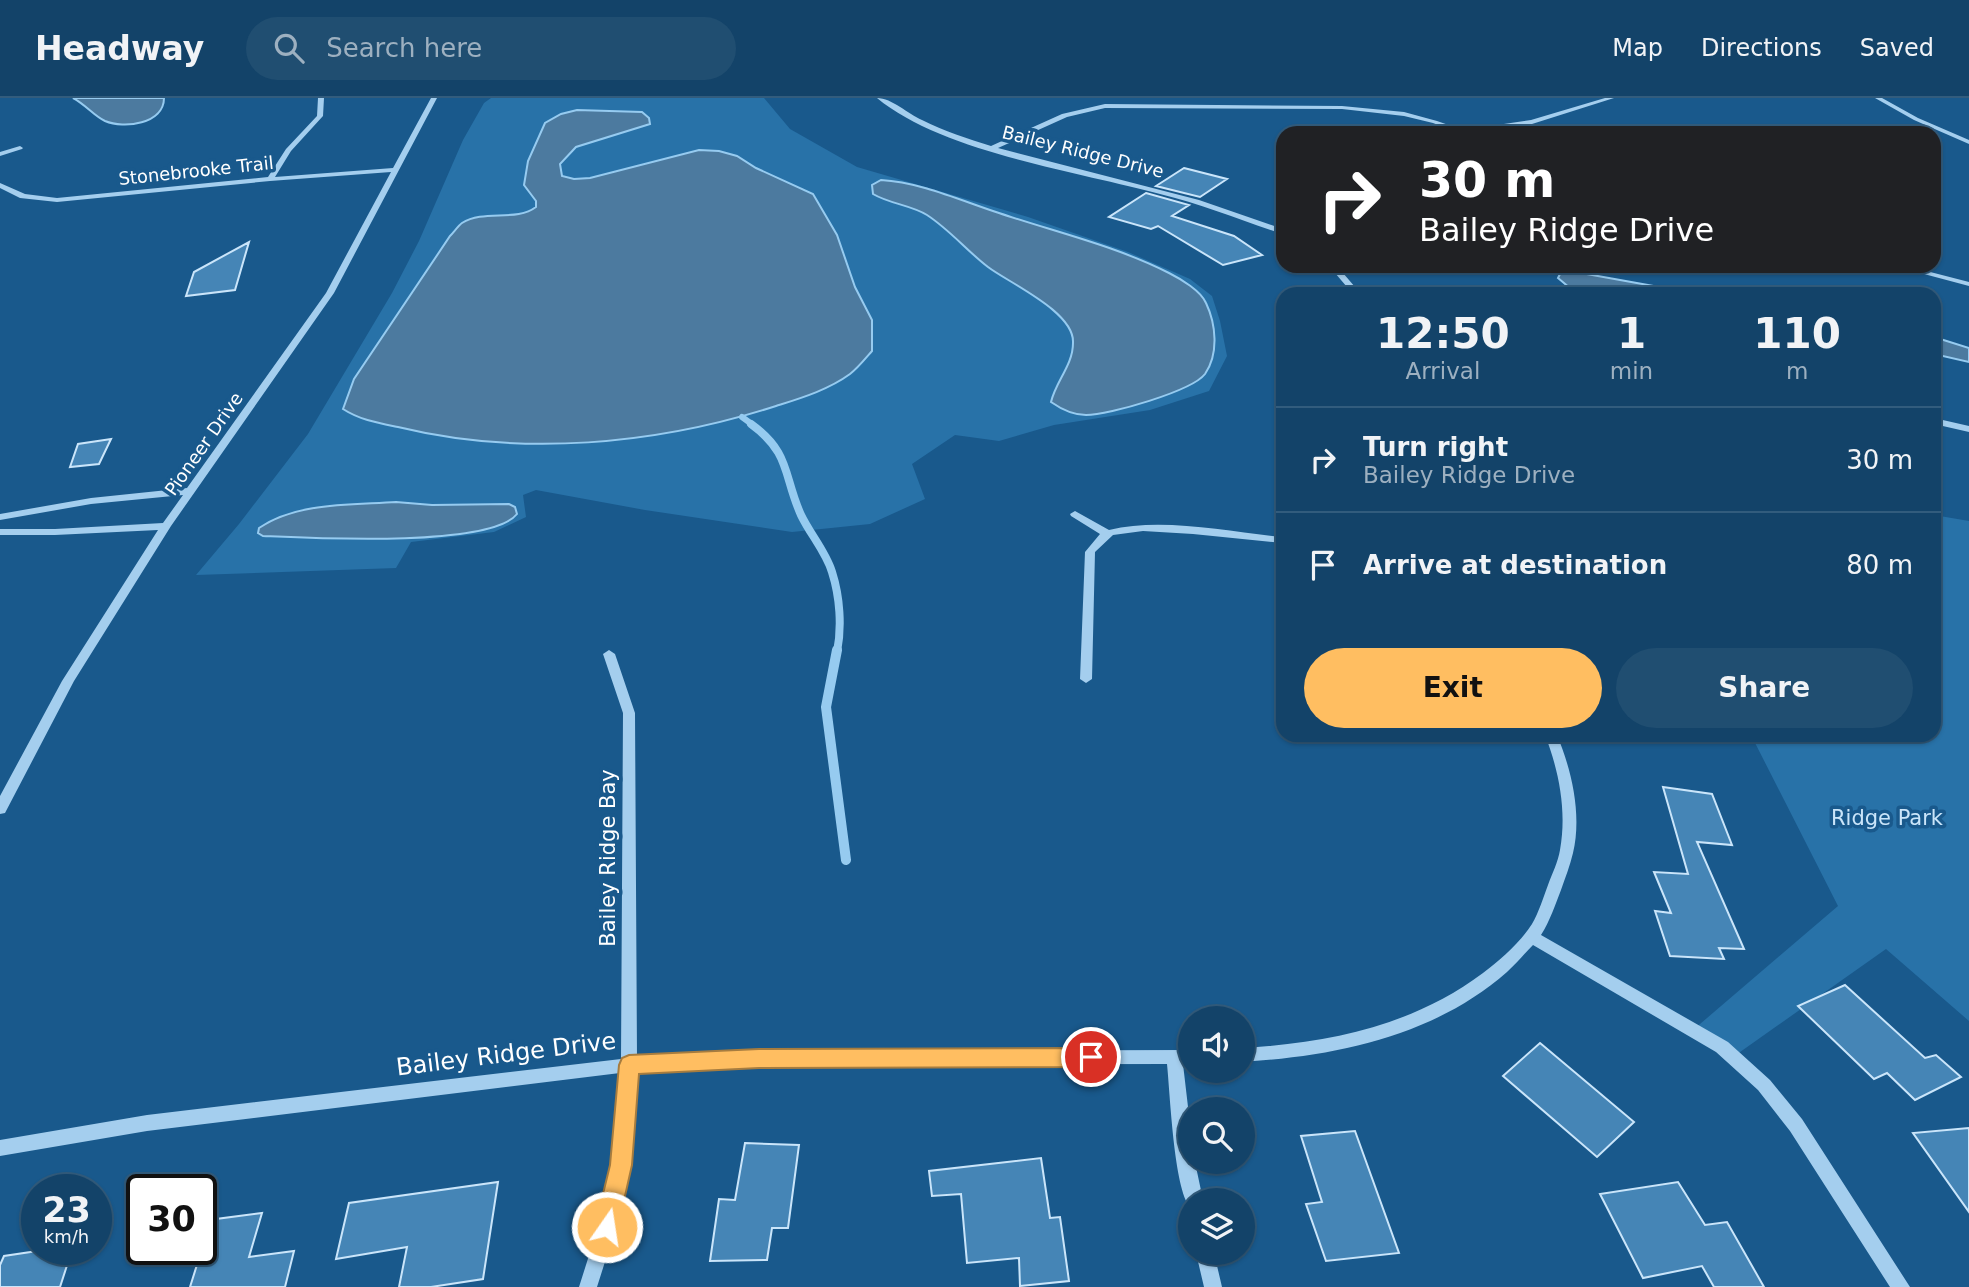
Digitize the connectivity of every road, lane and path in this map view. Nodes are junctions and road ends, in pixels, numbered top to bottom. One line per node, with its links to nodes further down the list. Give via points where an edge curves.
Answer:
1 (321, 98): 16 (street, via 320,116 288,150)
2 (434, 98): 15 (street, Pioneer Drive)
3 (880, 98): 13 (street, Bailey Ridge Drive, via 911,118)
4 (1611, 98): 8 (street)
5 (1878, 98): 9 (street)
6 (1122, 101): 7 (street, via 1214,108 1369,105); 13 (street, via 1078,111)
7 (1450, 126)
8 (1508, 126)
9 (1932, 126)
10 (1942, 131): 11 (street)
11 (1969, 142)
12 (20, 148): 14 (street)
13 (991, 149): 18 (street, Bailey Ridge Drive, via 1194,201)
14 (0, 154)
15 (397, 170): 16 (street, Stonebrooke Trail); 25 (street, Pioneer Drive, via 330,293)
16 (270, 179): 17 (street, Stonebrooke Trail, via 57,200 23,196)
17 (0, 186)
18 (1276, 229)
19 (1339, 273): 22 (street)
20 (1926, 273): 21 (street)
21 (1969, 284)
22 (1351, 287)
23 (1941, 423): 24 (street)
24 (1969, 429)
25 (190, 491): 27 (street, via 90,501); 28 (street, Pioneer Drive)
26 (1075, 514): 30 (street)
27 (0, 517)
28 (166, 526): 29 (street); 35 (street, Pioneer Drive, via 68,681)
29 (0, 532)
30 (1108, 534): 31 (street, via 1148,529); 33 (street, via 1090,552)
31 (1276, 539)
32 (609, 654): 39 (street, Bailey Ridge Bay, via 629,713)
33 (1086, 678)
34 (1553, 742): 36 (street, via 1569,813 1567,851)
35 (0, 809)
36 (1532, 937): 37 (street, via 1456,1000 1410,1024 1351,1043); 46 (street, via 1723,1047 1764,1085 1796,1125)
37 (1255, 1055)
38 (1178, 1057): 39 (street, Bailey Ridge Drive, via 759,1058)
39 (629, 1065): 41 (street, Bailey Ridge Drive, via 147,1123); 44 (street, Bailey Ridge Bay, via 621,1165)
40 (1183, 1083): 42 (street)
41 (0, 1148)
42 (1191, 1188)
43 (1208, 1265): 45 (street)
44 (588, 1287)
45 (1213, 1287)
46 (1901, 1287)

